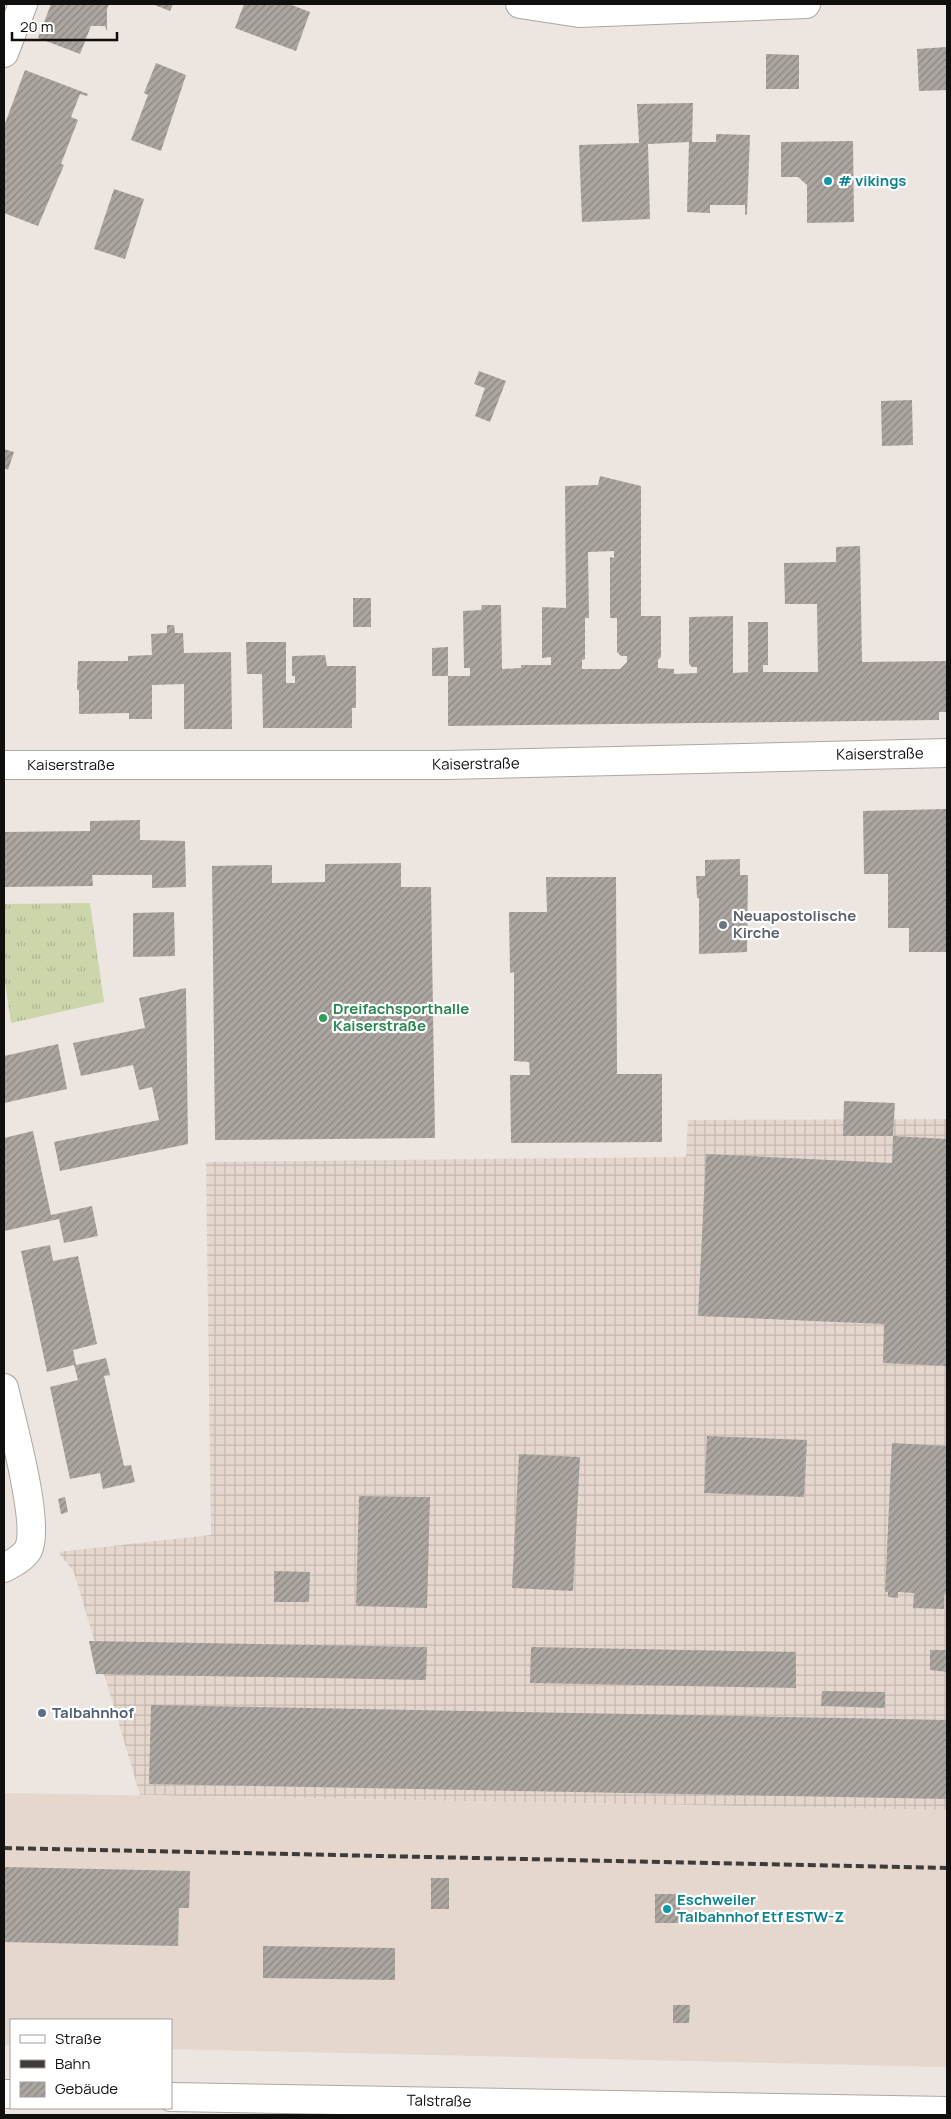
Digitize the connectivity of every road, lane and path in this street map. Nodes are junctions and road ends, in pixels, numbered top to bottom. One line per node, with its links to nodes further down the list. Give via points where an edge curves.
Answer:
1 (23, 4): 4 (street)
2 (520, 4): 3 (street, via 579,13)
3 (806, 4)
4 (4, 53)
5 (947, 752): 6 (street, Kaiserstraße, via 446,765)
6 (4, 765)
7 (4, 1388): 8 (street, via 30,1506 32,1536 28,1549)
8 (12, 1564)
9 (172, 2097): 10 (street, Talstraße)
10 (947, 2111)

